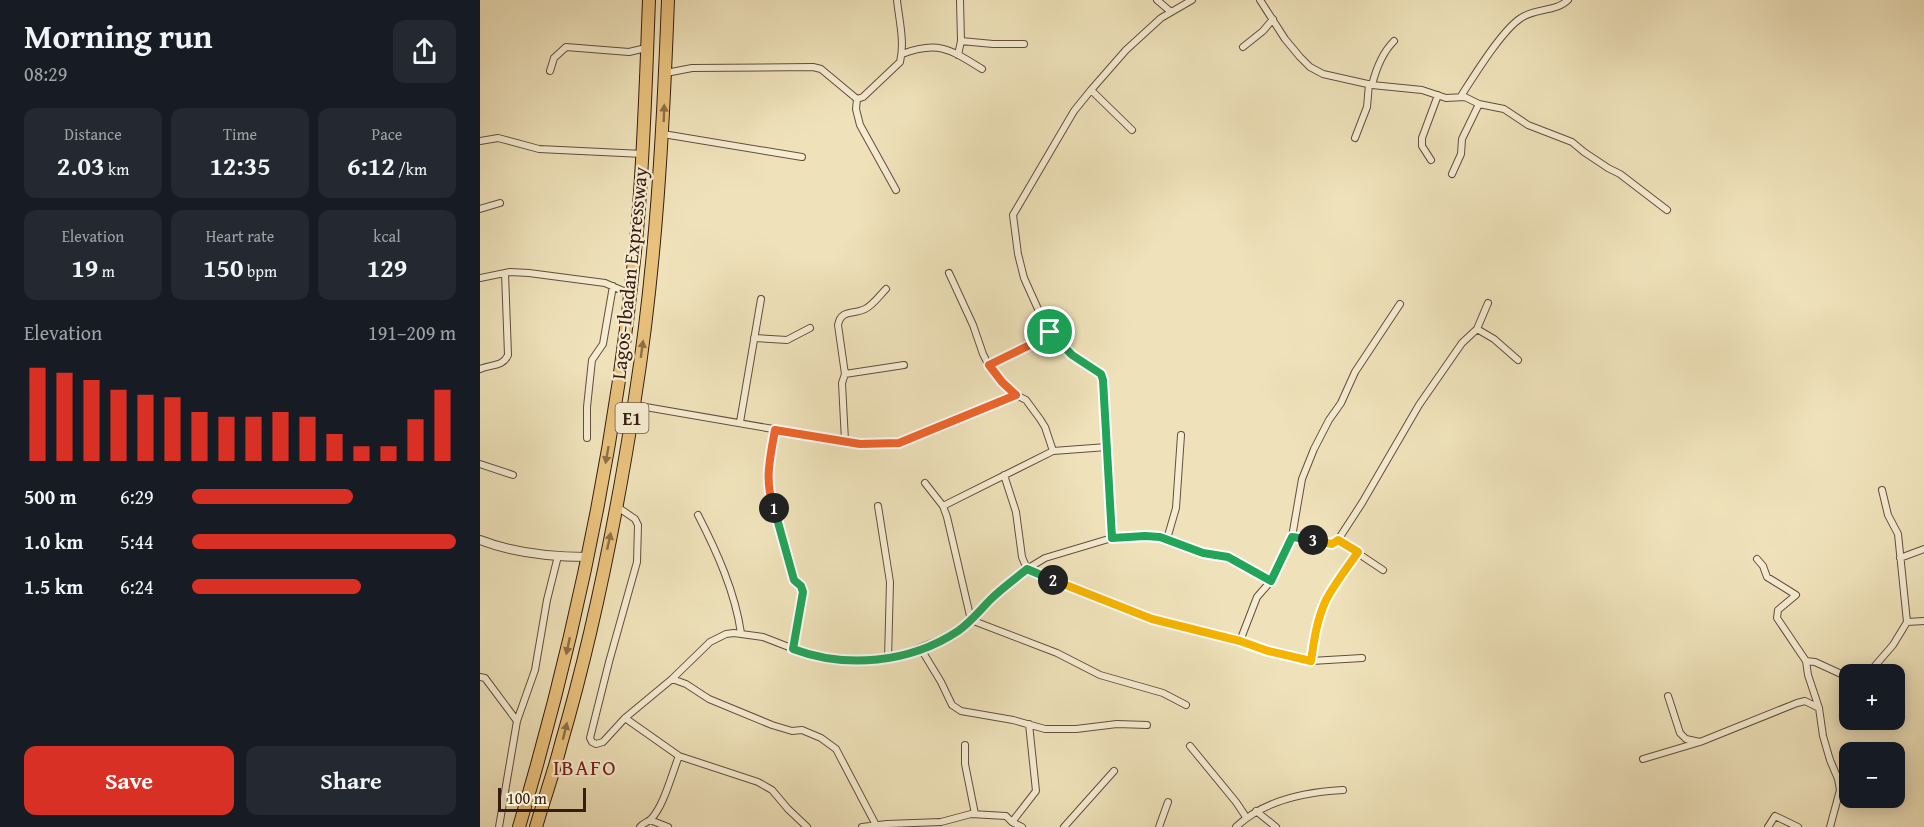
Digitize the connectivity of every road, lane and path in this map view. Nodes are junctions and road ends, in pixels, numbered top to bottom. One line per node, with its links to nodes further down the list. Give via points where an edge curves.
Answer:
1 (649, 0): 14 (highway, Lagos-Ibadan Expressway / E1)
2 (668, 0): 20 (highway, Lagos-Ibadan Expressway / E1)
3 (897, 0): 16 (street)
4 (960, 0): 11 (street)
5 (1157, 0): 9 (street)
6 (1192, 0): 9 (street)
7 (1260, 0): 10 (street)
8 (1568, 0): 24 (street, via 1562,6 1524,16 1510,26)
9 (1171, 12): 22 (street, via 1126,50)
10 (1273, 19): 15 (street); 21 (street, via 1310,67)
11 (961, 41): 13 (street); 17 (street)
12 (1394, 41): 21 (street, via 1386,49)
13 (1024, 44)
14 (647, 47): 19 (street, via 629,52 566,47 554,58); 31 (highway, Lagos-Ibadan Expressway / E1)
15 (1243, 47)
16 (902, 54): 17 (street, via 928,46); 25 (street, via 900,62)
17 (958, 55): 18 (street)
18 (982, 69)
19 (550, 71)
20 (666, 72): 25 (street, via 692,68 813,67 821,69); 28 (highway, Lagos-Ibadan Expressway / E1, one-way to 20)
21 (1370, 85): 23 (street); 29 (street, via 1367,107)
22 (1091, 90): 27 (street); 50 (street, via 1074,111 1013,215 1024,278)
23 (1438, 95): 24 (street); 33 (street, via 1422,138 1422,146)
24 (1461, 96): 26 (street)
25 (857, 99): 35 (street, via 860,125)
26 (1479, 104): 34 (street, via 1462,139 1461,154); 38 (street, via 1504,110 1572,142)
27 (1132, 130)
28 (663, 134): 32 (street); 58 (highway, Lagos-Ibadan Expressway / E1, one-way to 28)
29 (1355, 138)
30 (480, 141): 31 (street, via 498,138 539,149)
31 (643, 154): 44 (highway, Lagos-Ibadan Expressway / E1)
32 (802, 157)
33 (1431, 160)
34 (1452, 174)
35 (896, 190)
36 (500, 203): 37 (street)
37 (480, 209)
38 (1667, 210)
39 (505, 273): 41 (street); 42 (street); 55 (street, via 506,360)
40 (949, 273): 54 (street)
41 (480, 278)
42 (613, 286): 44 (street); 62 (street, via 603,344 592,360)
43 (886, 289): 56 (street, via 866,308 843,314 839,319)
44 (630, 294): 83 (highway, Lagos-Ibadan Expressway / E1, one-way to 83)
45 (761, 299): 51 (street)
46 (1488, 303): 49 (street)
47 (1400, 304): 75 (street, via 1355,372 1314,449 1302,479)
48 (810, 328): 51 (street, via 787,340)
49 (1477, 329): 52 (street); 79 (street, via 1462,343 1419,405)
50 (1050, 332): 54 (street); 64 (street, via 1072,355 1101,374)
51 (754, 338): 59 (street)
52 (1518, 360)
53 (904, 365): 56 (street)
54 (989, 365): 57 (street)
55 (480, 369)
56 (845, 374): 63 (street)
57 (1016, 395): 63 (street, via 899,443); 65 (street, via 1026,400 1040,419)
58 (634, 405): 59 (street); 71 (highway, Lagos-Ibadan Expressway / E1)
59 (740, 422): 60 (street)
60 (775, 430): 63 (street); 94 (street, via 768,492 794,580 803,592)
61 (1182, 435): 77 (street, via 1176,508)
62 (587, 438)
63 (845, 441)
64 (1107, 447): 65 (street); 76 (street)
65 (1053, 451): 68 (street)
66 (480, 464): 67 (street)
67 (513, 475)
68 (1004, 475): 73 (street); 86 (street)
69 (925, 483): 73 (street)
70 (1882, 490): 84 (street, via 1898,534)
71 (616, 506): 107 (street, via 638,525 637,562 592,742 603,742); 128 (highway, Lagos-Ibadan Expressway / E1, one-way to 71, via 585,650)
72 (878, 506): 97 (street, via 890,582)
73 (943, 506): 89 (street)
74 (698, 515): 92 (street, via 727,580)
75 (1292, 537): 79 (street, via 1332,544); 88 (street)
76 (1112, 538): 77 (street); 86 (street, via 1045,558)
77 (1167, 539): 88 (street, via 1203,553 1228,557)
78 (480, 540): 82 (street)
79 (1338, 540): 81 (street)
80 (1924, 549): 84 (street)
81 (1358, 552): 87 (street); 98 (street, via 1325,602)
82 (558, 556): 83 (street); 108 (street, via 534,670)
83 (587, 557): 127 (highway, Lagos-Ibadan Expressway / E1, one-way to 127, via 562,672)
84 (1900, 558): 91 (street)
85 (1757, 560): 99 (street, via 1767,577 1796,595 1778,610 1777,618)
86 (1027, 569): 89 (street, via 991,598); 93 (street, via 1152,619)
87 (1383, 570)
88 (1271, 581): 93 (street, via 1257,597)
89 (971, 621): 95 (street, via 947,638); 105 (street, via 1057,653 1100,675 1163,693)
90 (1924, 621): 91 (street)
91 (1907, 622): 100 (street)
92 (741, 633): 94 (street); 103 (street, via 716,638)
93 (1240, 641): 98 (street)
94 (793, 649): 97 (street, via 835,660)
95 (921, 649): 97 (street); 109 (street, via 954,708)
96 (1362, 658): 98 (street)
97 (888, 659)
98 (1311, 661)
99 (1806, 661): 101 (street); 106 (street)
100 (1877, 664)
101 (1839, 673)
102 (480, 677): 108 (street, via 485,678)
103 (672, 679): 107 (street); 125 (street, via 772,725 821,738 836,749)
104 (1668, 696): 111 (street, via 1680,733 1686,739)
105 (1186, 705)
106 (1819, 708): 111 (street, via 1805,701 1797,703); 140 (street, via 1823,736 1838,779)
107 (625, 718): 114 (street)
108 (517, 721): 126 (street)
109 (1029, 724): 110 (street, via 1062,730); 123 (street, via 1036,791)
110 (1147, 725)
111 (1700, 742): 115 (street)
112 (965, 745): 120 (street)
113 (1190, 746): 121 (street)
114 (679, 756): 122 (street, via 660,807); 131 (street, via 758,782 772,790)
115 (1643, 759)
116 (1114, 771): 134 (street)
117 (1343, 790): 119 (street, via 1300,796)
118 (1168, 802): 135 (street)
119 (1256, 811): 121 (street); 137 (street)
120 (975, 814): 123 (street, via 1006,816); 124 (street)
121 (1246, 817): 136 (street)
122 (650, 820): 129 (street); 130 (street)
123 (1012, 822): 133 (street)
124 (941, 825): 125 (street)
125 (877, 826): 132 (street)
126 (499, 827)
127 (519, 827)
128 (536, 827)
129 (640, 827)
130 (668, 827)
131 (807, 827)
132 (862, 827)
133 (1022, 827)
134 (1064, 827)
135 (1159, 827)
136 (1236, 827)
137 (1276, 827)
138 (1768, 827): 139 (street, via 1775,816)
139 (1798, 827)
140 (1830, 827)

